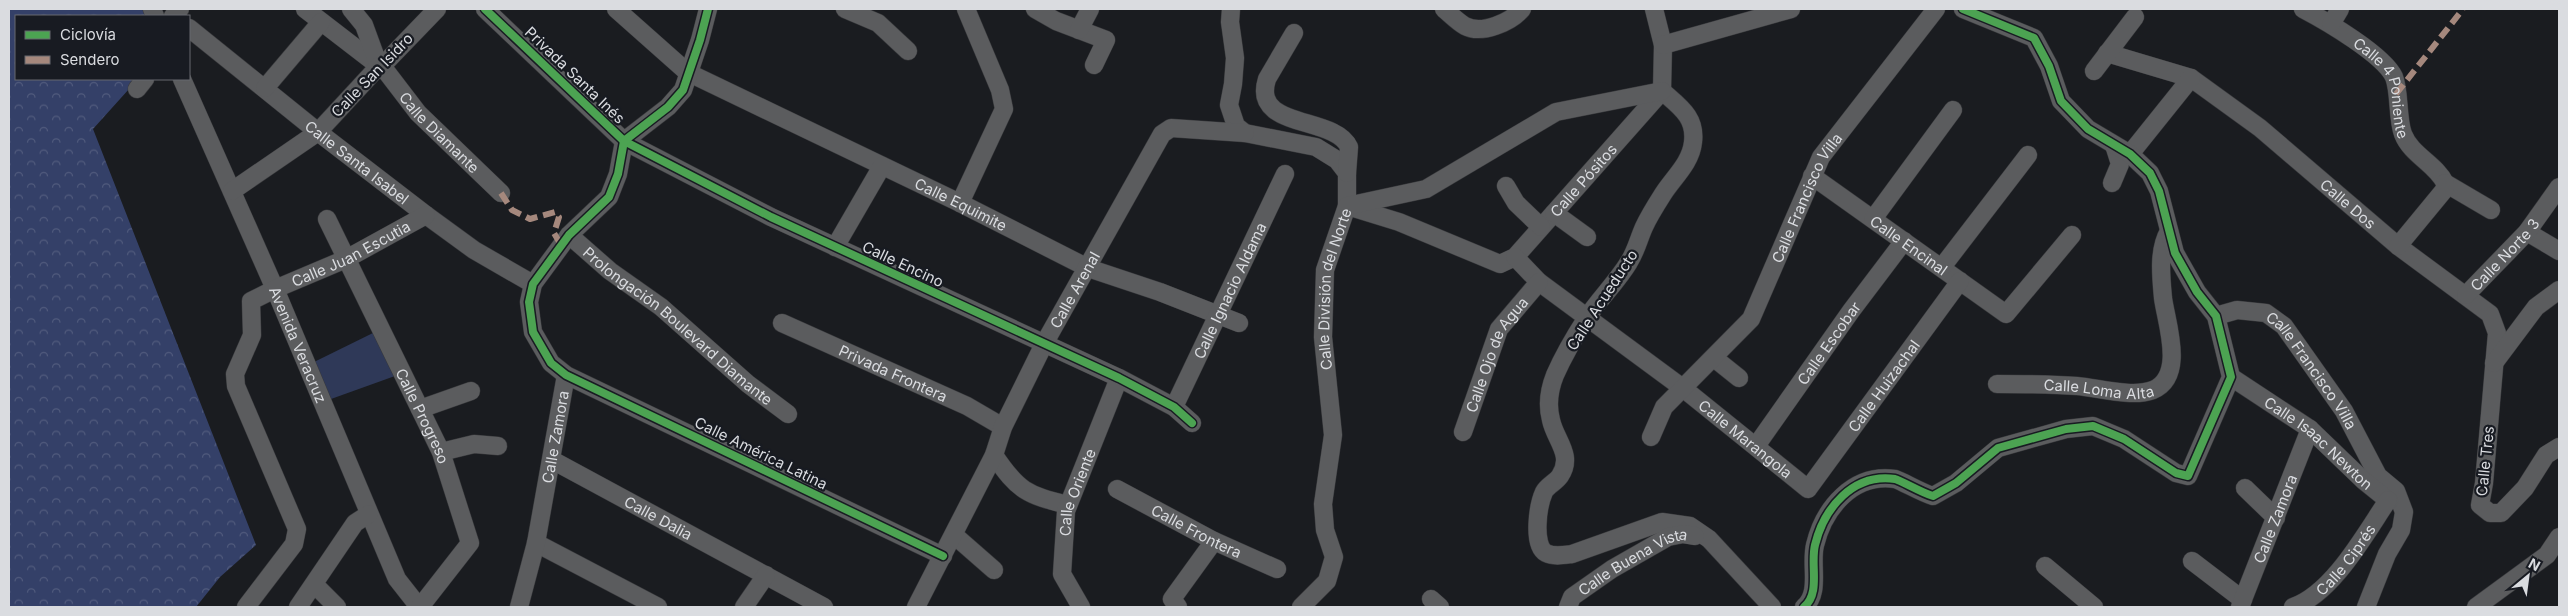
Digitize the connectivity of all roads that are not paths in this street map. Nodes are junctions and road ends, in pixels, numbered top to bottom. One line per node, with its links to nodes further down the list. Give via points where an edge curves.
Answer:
1 (305, 9): 21 (street, Calle Diamante)
2 (351, 9): 29 (street, via 364,25)
3 (437, 9): 29 (street, Calle San Isidro)
4 (485, 9): 39 (street, Privada Santa Inés)
5 (616, 9): 31 (street, Calle Equimite)
6 (708, 9): 31 (street)
7 (845, 9): 26 (street, via 878,23)
8 (966, 9): 53 (street, via 1000,90 1004,109)
9 (1036, 9): 23 (street)
10 (1090, 9): 23 (street)
11 (1231, 9): 38 (street, via 1235,58 1228,105 1236,126)
12 (1444, 9): 13 (street, via 1466,27 1487,28 1515,16)
13 (1522, 9)
14 (1654, 9): 25 (street)
15 (1791, 9): 25 (street)
16 (1936, 9): 46 (street, Calle Francisco Villa, via 1822,156)
17 (1963, 9): 40 (street, via 2034,38 2049,66 2061,101 2088,129)
18 (2303, 9): 19 (street, Calle 4 Poniente)
19 (2336, 16): 48 (street, Calle 4 Poniente, via 2387,66 2395,79 2403,135)
20 (2135, 17): 27 (street)
21 (321, 22): 29 (street, Calle Diamante); 34 (street)
22 (190, 29): 34 (street, Calle Santa Isabel)
23 (1079, 30): 28 (street, via 1106,40)
24 (1294, 33): 44 (street, via 1267,80 1264,88 1266,100 1279,113 1341,137 1348,147)
25 (1663, 46): 35 (street)
26 (908, 51)
27 (2107, 53): 30 (street); 32 (street)
28 (1094, 65)
29 (381, 66): 37 (street, Calle San Isidro); 52 (street, Calle Diamante, via 418,113)
30 (2094, 71)
31 (687, 72): 39 (street, via 682,90 668,107); 43 (street, Calle Equimite)
32 (2191, 78): 41 (street); 67 (street, Calle Dos, via 2260,128)
33 (182, 80): 51 (street, Avenida Veracruz)
34 (265, 88): 37 (street, Calle Santa Isabel)
35 (1662, 91): 54 (street, Calle División del Norte, via 1556,112 1426,189); 56 (street, Calle Pósitos); 82 (street, Calle Acueducto, via 1688,113 1694,126 1693,144 1686,163 1664,192 1645,226 1631,260)
36 (1953, 110): 58 (street)
37 (318, 132): 51 (street, Calle San Isidro); 57 (street, Calle Santa Isabel)
38 (1245, 133): 44 (street, via 1316,147 1337,160); 73 (street, Calle Arenal, via 1166,129)
39 (624, 140): 63 (street, via 618,174 609,197); 68 (street, Calle Encino)
40 (2114, 145): 41 (street); 47 (street, via 2120,164)
41 (2130, 154): 61 (street, via 2150,173 2159,191)
42 (2028, 156): 72 (street)
43 (882, 166): 53 (street, Calle Equimite); 68 (street)
44 (1347, 173): 54 (street)
45 (1285, 174): 80 (street, Calle Ignacio Aldama)
46 (1812, 176): 58 (street, Calle Encinal); 87 (street, Calle Francisco Villa, via 1751,319)
47 (2112, 183)
48 (2445, 183): 55 (street, Calle 4 Poniente); 67 (street, via 2444,189)
49 (1506, 186): 60 (street, via 1516,203)
50 (2559, 187): 62 (street, Calle Norte 3)
51 (232, 191): 77 (street, Avenida Veracruz)
52 (500, 194)
53 (960, 203): 73 (street, Calle Equimite)
54 (1348, 206): 71 (street); 142 (street, Calle División del Norte, via 1325,270 1323,337 1334,435 1323,504 1325,530 1334,557 1327,581)
55 (2492, 210)
56 (1554, 213): 60 (street, Calle Pósitos); 65 (street)
57 (426, 215): 70 (street, Calle Juan Escutia); 76 (street, Calle Santa Isabel, via 474,250)
58 (1873, 218): 66 (street, Calle Encinal)
59 (327, 219): 70 (street, Calle Progreso)
60 (1541, 228): 71 (street, Calle Pósitos)
61 (2169, 230): 81 (street, via 2175,253 2197,292); 93 (street, Calle Loma Alta, via 2161,252 2163,298 2172,351 2165,380 2153,390 2123,393 2063,385)
62 (2527, 232): 69 (street); 79 (street, Calle Norte 3)
63 (569, 235): 76 (street); 98 (street, Prolongación Boulevard Diamante)
64 (2072, 236): 74 (street, Calle Encinal, via 2006,314)
65 (1587, 237)
66 (1904, 241): 72 (street, Calle Encinal); 105 (street, Calle Escobar)
67 (2398, 246): 79 (street, Calle Dos)
68 (835, 247): 86 (street, Calle Encino)
69 (2559, 251)
70 (346, 259): 77 (street, Calle Juan Escutia); 97 (street, Calle Progreso)
71 (1507, 260): 75 (street, Calle Marangola)
72 (1942, 267): 74 (street, Calle Encinal)
73 (1088, 268): 80 (street, Calle Equimite); 86 (street, Calle Arenal)
74 (1960, 281): 112 (street, Calle Huizachal)
75 (1539, 282): 82 (street, Calle Marangola); 102 (street, Calle Ojo de Agua, via 1499,329)
76 (533, 284): 89 (street, Calle Zamora, via 530,302 533,332 551,363)
77 (274, 289): 116 (street, Avenida Veracruz); 132 (street, Calle Juan Escutia, via 251,302 252,335 235,374 236,386 297,529 294,544)
78 (2559, 290): 88 (street, via 2536,308)
79 (2466, 295): 85 (street, Calle Dos, via 2490,314)
80 (1217, 315): 84 (street, Calle Equimite); 96 (street, Calle Ignacio Aldama)
81 (2216, 316): 90 (street); 115 (street, Calle Francisco Villa, via 2237,310 2266,313 2284,326 2344,412 2378,476 2396,491)
82 (1586, 318): 94 (street, Calle Marangola); 120 (street, Calle Acueducto, via 1555,376 1548,401 1551,421 1566,460 1560,476 1544,491 1538,512 1541,548 1559,556 1572,554 1662,522 1690,526)
83 (782, 323): 100 (street, Privada Frontera, via 966,406)
84 (1239, 323)
85 (2497, 333): 88 (street, Calle Tres)
86 (1044, 344): 91 (street, Calle Encino); 100 (street, Calle Arenal)
87 (1714, 358): 92 (street); 94 (street, Calle Francisco Villa)
88 (2494, 364): 106 (street, Calle Tres, via 2480,505 2490,513 2501,513 2525,488 2546,455)
89 (566, 375): 109 (street, Calle Zamora); 123 (street, Calle América Latina)
90 (2232, 377): 101 (street, Calle Isaac Newton); 145 (street, via 2188,476 2176,473 2124,439 2094,426 2066,429 1998,448 1956,484 1933,496 1896,479 1866,480 1842,495 1824,518 1814,547 1813,594)
91 (1119, 378): 96 (street, Calle Encino); 114 (street, Calle Oriente)
92 (1739, 378)
93 (1997, 384)
94 (1684, 389): 103 (street, Calle Marangola, via 1664,407); 105 (street, Calle Marangola)
95 (471, 391): 97 (street)
96 (1174, 406): 99 (street, Calle Encino)
97 (420, 409): 107 (street, Calle Progreso)
98 (788, 414)
99 (1192, 423)
100 (1004, 427): 108 (street, Calle Arenal)
101 (2310, 429): 113 (street, Calle Isaac Newton); 117 (street, Calle Zamora)
102 (1463, 432)
103 (1652, 437)
104 (498, 446): 107 (street, via 474,444)
105 (1756, 446): 112 (street, Calle Marangola)
106 (2559, 447)
107 (441, 452): 135 (street, Calle Progreso, via 470,544)
108 (994, 455): 114 (street, via 1009,478 1034,497); 118 (street, Calle Arenal)
109 (552, 460): 122 (street, Calle Zamora); 128 (street, Calle Dalia)
110 (2245, 488): 117 (street)
111 (1117, 489): 121 (street, Calle Frontera)
112 (1808, 489)
113 (2388, 500): 115 (street, Calle Isaac Newton); 147 (street, Calle Ciprés, via 2354,551 2326,584 2305,603)
114 (1068, 505): 140 (street, Calle Oriente, via 1062,574)
115 (2404, 512): 148 (street, via 2401,530 2387,554)
116 (370, 514): 129 (street, via 355,523); 135 (street, Avenida Veracruz, via 397,579)
117 (2276, 518): 130 (street, Calle Zamora)
118 (954, 534): 123 (street, Calle Arenal); 127 (street)
119 (2559, 537): 149 (street, via 2547,556)
120 (1709, 539): 143 (street, Calle Buena Vista, via 1683,534 1668,537 1612,569 1572,597); 144 (street, Calle Acueducto)
121 (1214, 540): 126 (street, Calle Frontera); 141 (street, via 1172,599)
122 (536, 543): 136 (street, Calle Zamora); 137 (street)
123 (943, 556): 131 (street, Calle Arenal)
124 (2192, 561): 130 (street)
125 (2045, 566): 146 (street)
126 (1277, 569)
127 (994, 570)
128 (766, 575): 138 (street); 139 (street, Calle Dalia)
129 (315, 585): 133 (street); 134 (street)
130 (2242, 603)
131 (921, 605)
132 (246, 607)
133 (298, 607)
134 (336, 607)
135 (420, 607)
136 (520, 607)
137 (658, 607)
138 (744, 607)
139 (824, 607)
140 (1081, 607)
141 (1178, 607)
142 (1301, 607)
143 (1568, 607)
144 (1772, 607)
145 (1804, 607)
146 (2094, 607)
147 (2293, 607)
148 (2366, 607)
149 (2476, 607)

